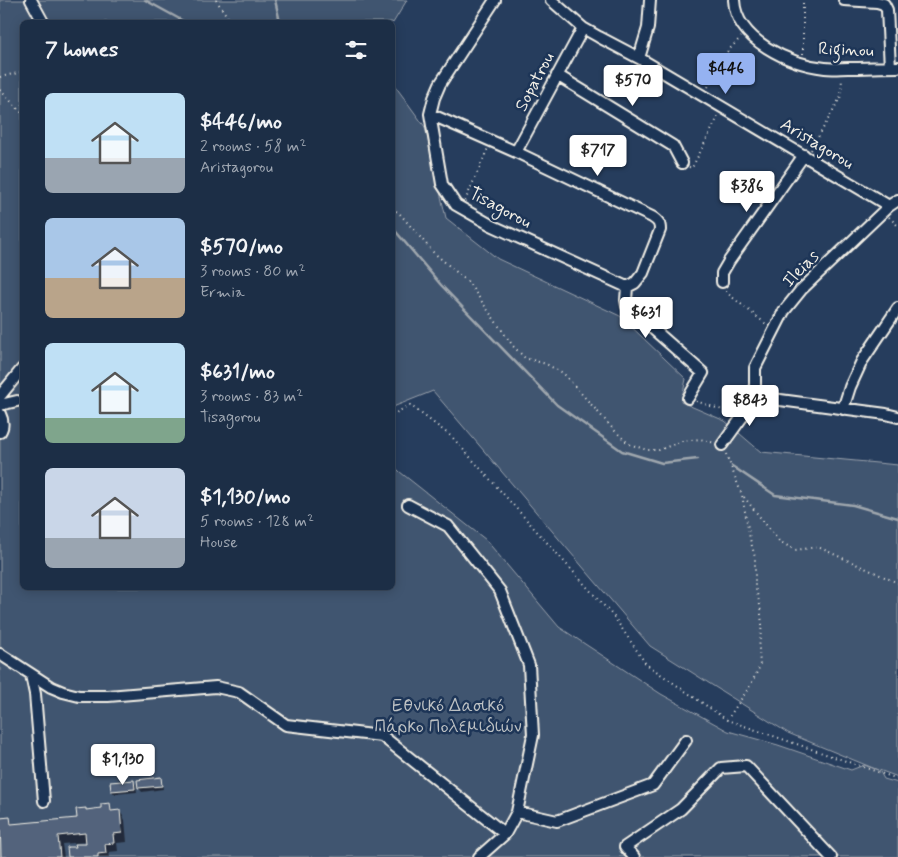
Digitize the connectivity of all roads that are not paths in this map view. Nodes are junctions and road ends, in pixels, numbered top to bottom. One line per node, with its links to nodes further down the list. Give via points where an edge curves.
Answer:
1 (30, 0): 7 (street)
2 (495, 0): 12 (street, Tisagorou, via 440,84)
3 (551, 0): 8 (street, Aristagorou)
4 (650, 0): 9 (street, via 648,28)
5 (734, 0): 10 (street, Riginou, via 737,17 747,31 764,47 796,62 826,68)
6 (844, 0): 10 (street, via 884,4)
7 (41, 20)
8 (583, 28): 9 (street, Aristagorou); 11 (street, Sopatrou)
9 (639, 58): 14 (street, Aristagorou)
10 (894, 67)
11 (557, 75): 13 (street, Sopatrou); 15 (street, via 673,146)
12 (430, 114): 13 (street); 19 (street, Tisagorou, via 442,184 456,205)
13 (516, 152): 19 (street, via 657,221 660,230 643,273)
14 (806, 156): 17 (street, Aristagorou); 18 (street, via 729,261 722,273)
15 (682, 163)
16 (898, 200): 17 (street, Ileias)
17 (886, 208): 22 (street, Ileias, via 800,290 784,311 755,368)
18 (722, 282)
19 (627, 287): 24 (street, via 627,306 703,373)
20 (898, 308): 27 (street, via 862,360)
21 (20, 371): 23 (street)
22 (758, 395): 27 (street); 31 (street)
23 (0, 396)
24 (688, 398)
25 (17, 401): 26 (street)
26 (0, 405)
27 (843, 409): 29 (street)
28 (0, 414): 30 (street)
29 (898, 416)
30 (0, 432)
31 (722, 445)
32 (408, 505): 37 (street, via 448,526 500,591 529,665 533,735)
33 (0, 654): 34 (street)
34 (31, 675): 36 (street); 38 (street, via 51,687 79,696 216,687 239,692 286,725 382,736)
35 (686, 740): 37 (street, via 653,785 557,821)
36 (44, 801)
37 (516, 812): 38 (street)
38 (505, 834): 39 (street)
39 (479, 857)
40 (634, 857): 41 (street, via 625,847 681,809 721,768 746,766)
41 (831, 857)

